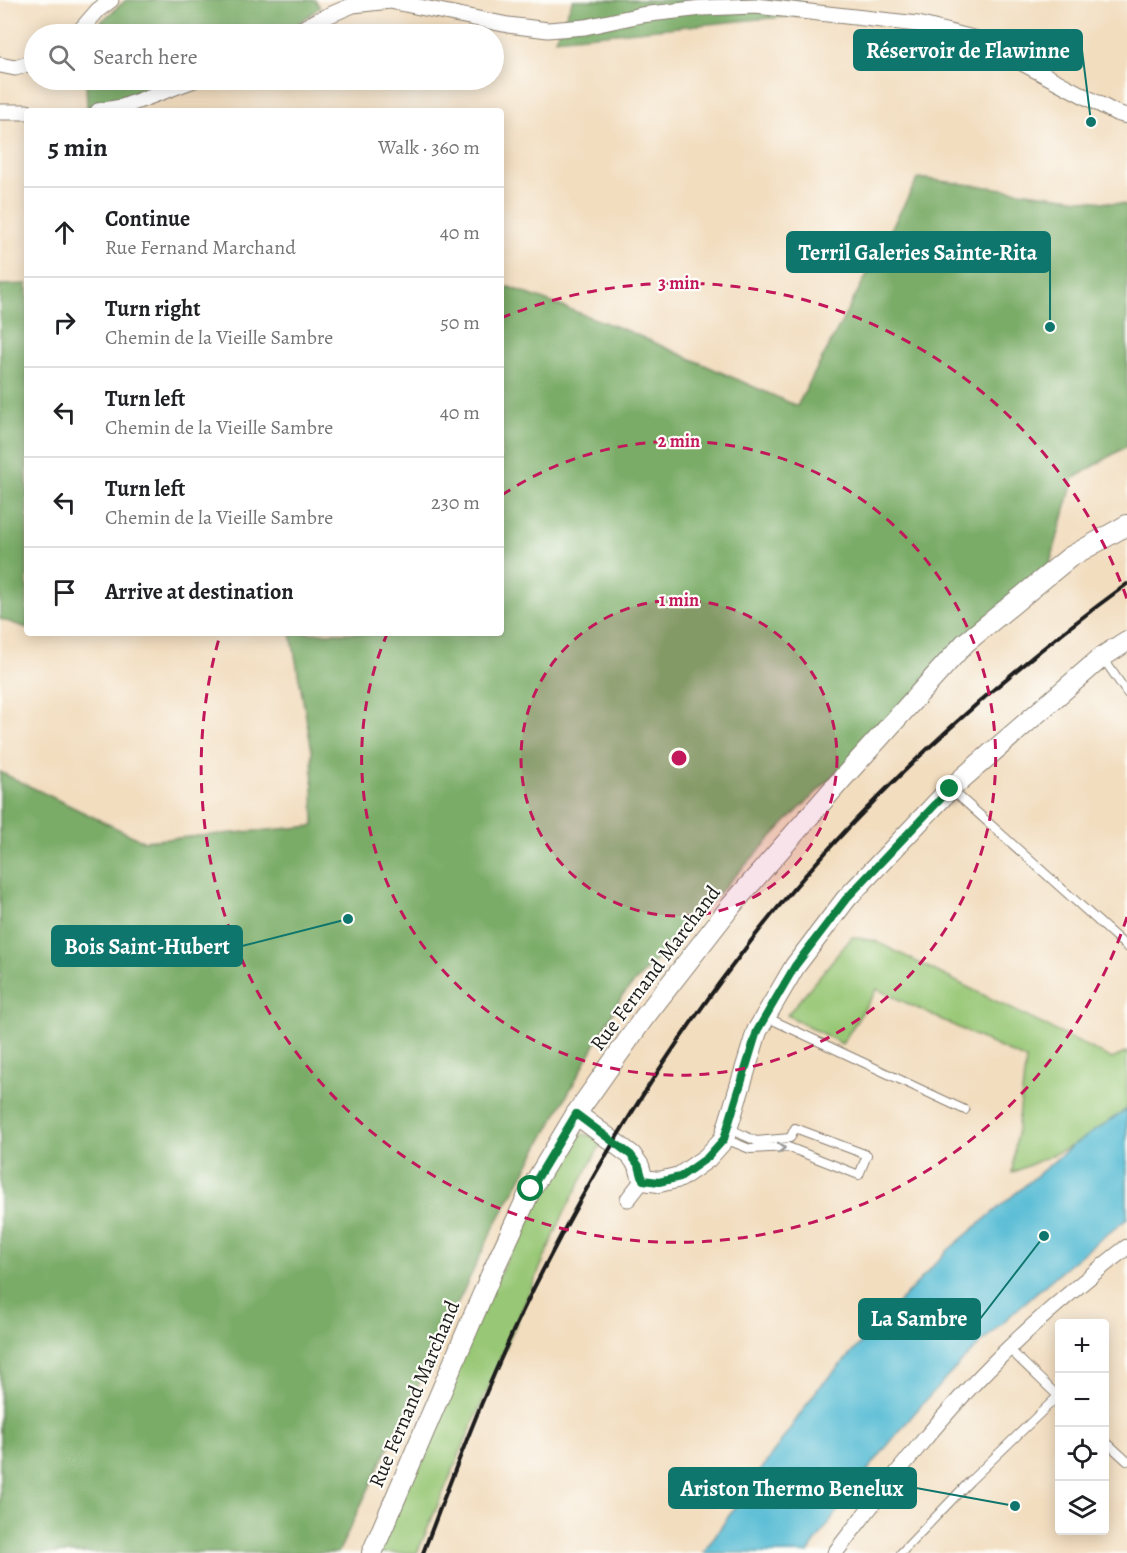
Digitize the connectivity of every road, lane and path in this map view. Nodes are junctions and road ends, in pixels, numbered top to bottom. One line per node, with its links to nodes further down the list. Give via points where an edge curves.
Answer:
1 (111, 0): 2 (street)
2 (85, 24)
3 (311, 24): 4 (street, via 352,5 390,1)
4 (503, 24)
5 (504, 24): 12 (street, via 548,30 682,10 755,6 918,24 977,39)
6 (0, 65): 7 (street)
7 (24, 65)
8 (167, 90): 9 (street)
9 (116, 108)
10 (0, 112): 11 (street)
11 (24, 112)
12 (1127, 116)
13 (1127, 525): 21 (street, Rue Fernand Marchand, via 1070,557 965,643 731,906 643,1019)
14 (1127, 641): 15 (street)
15 (1102, 657): 16 (lane); 17 (street)
16 (1127, 693)
17 (950, 789): 18 (lane); 19 (street, via 846,899 795,966)
18 (1127, 947)
19 (765, 1016): 20 (lane); 22 (street)
20 (965, 1110)
21 (576, 1114): 23 (street, via 631,1155); 31 (street, Rue Fernand Marchand, via 531,1189 491,1275)
22 (726, 1133): 22 (lane, one-way to 22, via 750,1149 788,1147 859,1175 867,1155 795,1128 790,1138 756,1141); 23 (street, via 707,1158 680,1177 659,1182)
23 (643, 1180): 24 (street)
24 (628, 1199)
25 (1127, 1247): 26 (street)
26 (1008, 1348): 27 (lane); 32 (street, via 936,1426)
27 (1055, 1394)
28 (1055, 1400): 33 (lane)
29 (1109, 1445): 30 (lane)
30 (1127, 1461)
31 (372, 1553)
32 (835, 1553)
33 (901, 1553)

